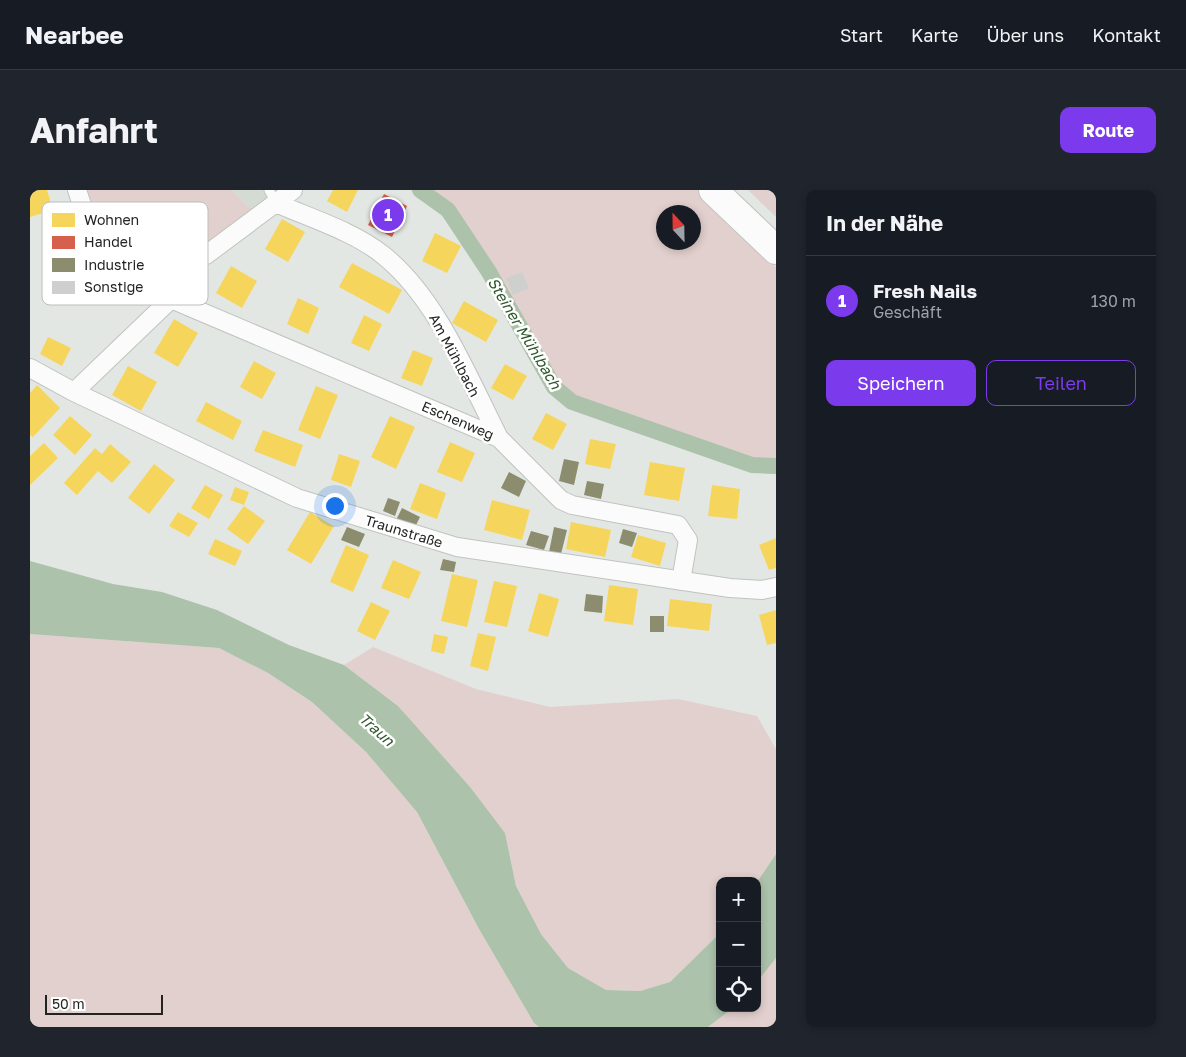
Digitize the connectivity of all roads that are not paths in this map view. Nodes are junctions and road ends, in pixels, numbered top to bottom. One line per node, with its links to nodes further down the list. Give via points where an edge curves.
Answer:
1 (77, 190): 5 (street)
2 (293, 190): 4 (street)
3 (713, 190): 6 (main road)
4 (273, 196): 7 (street); 12 (street, Am Mühlbach, via 383,254 406,278 435,315)
5 (81, 202)
6 (776, 250)
7 (208, 253)
8 (165, 305): 11 (street)
9 (185, 305): 12 (street, Eschenweg)
10 (30, 368): 11 (street, Traunstraße)
11 (74, 392): 13 (street, Traunstraße, via 297,498 457,548)
12 (500, 438): 13 (street, Eschenweg, via 561,500 572,505 678,525 688,540)
13 (682, 582): 14 (street, Traunstraße, via 762,590)
14 (776, 587)

